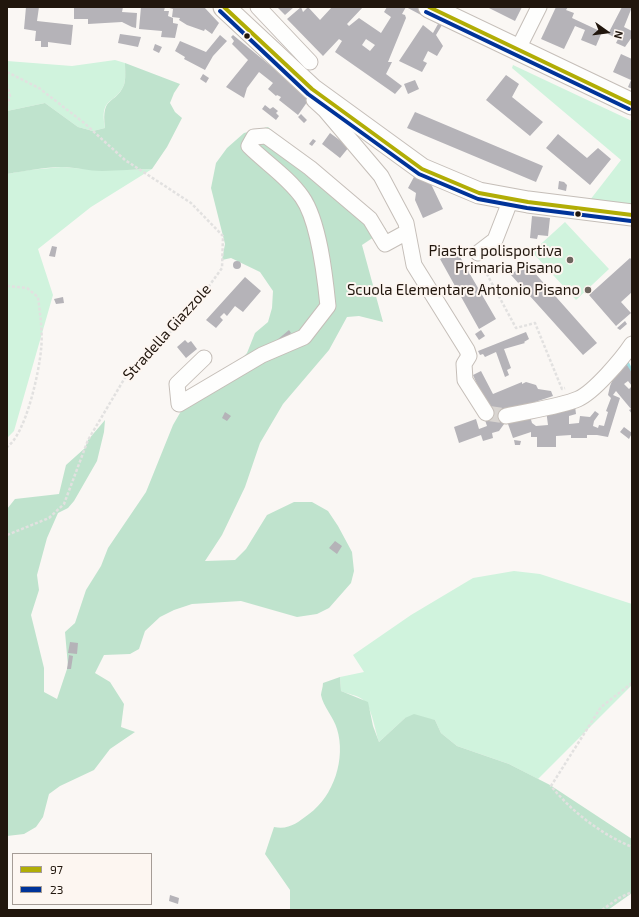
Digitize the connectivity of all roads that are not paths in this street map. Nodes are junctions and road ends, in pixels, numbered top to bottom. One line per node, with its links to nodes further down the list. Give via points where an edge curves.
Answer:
1 (258, 7): 6 (street)
2 (429, 7): 5 (street)
3 (539, 7): 5 (street)
4 (224, 8): 8 (street, via 312,89 422,169 479,193); 10 (street, via 325,110 381,176 406,223)
5 (518, 49): 7 (street)
6 (310, 62)
7 (632, 104)
8 (511, 199): 9 (street); 11 (street, via 495,240)
9 (632, 215)
10 (408, 232): 13 (street, via 385,244 370,219 310,168 266,136 254,137 249,146 287,179 303,197 314,225 324,267 328,306 304,337 262,355 179,404 177,384); 14 (street, via 414,265 467,350 469,356 464,364 465,380)
11 (478, 253)
12 (632, 344): 15 (street, via 599,382 579,398)
13 (204, 358)
14 (486, 413)
15 (506, 416)

